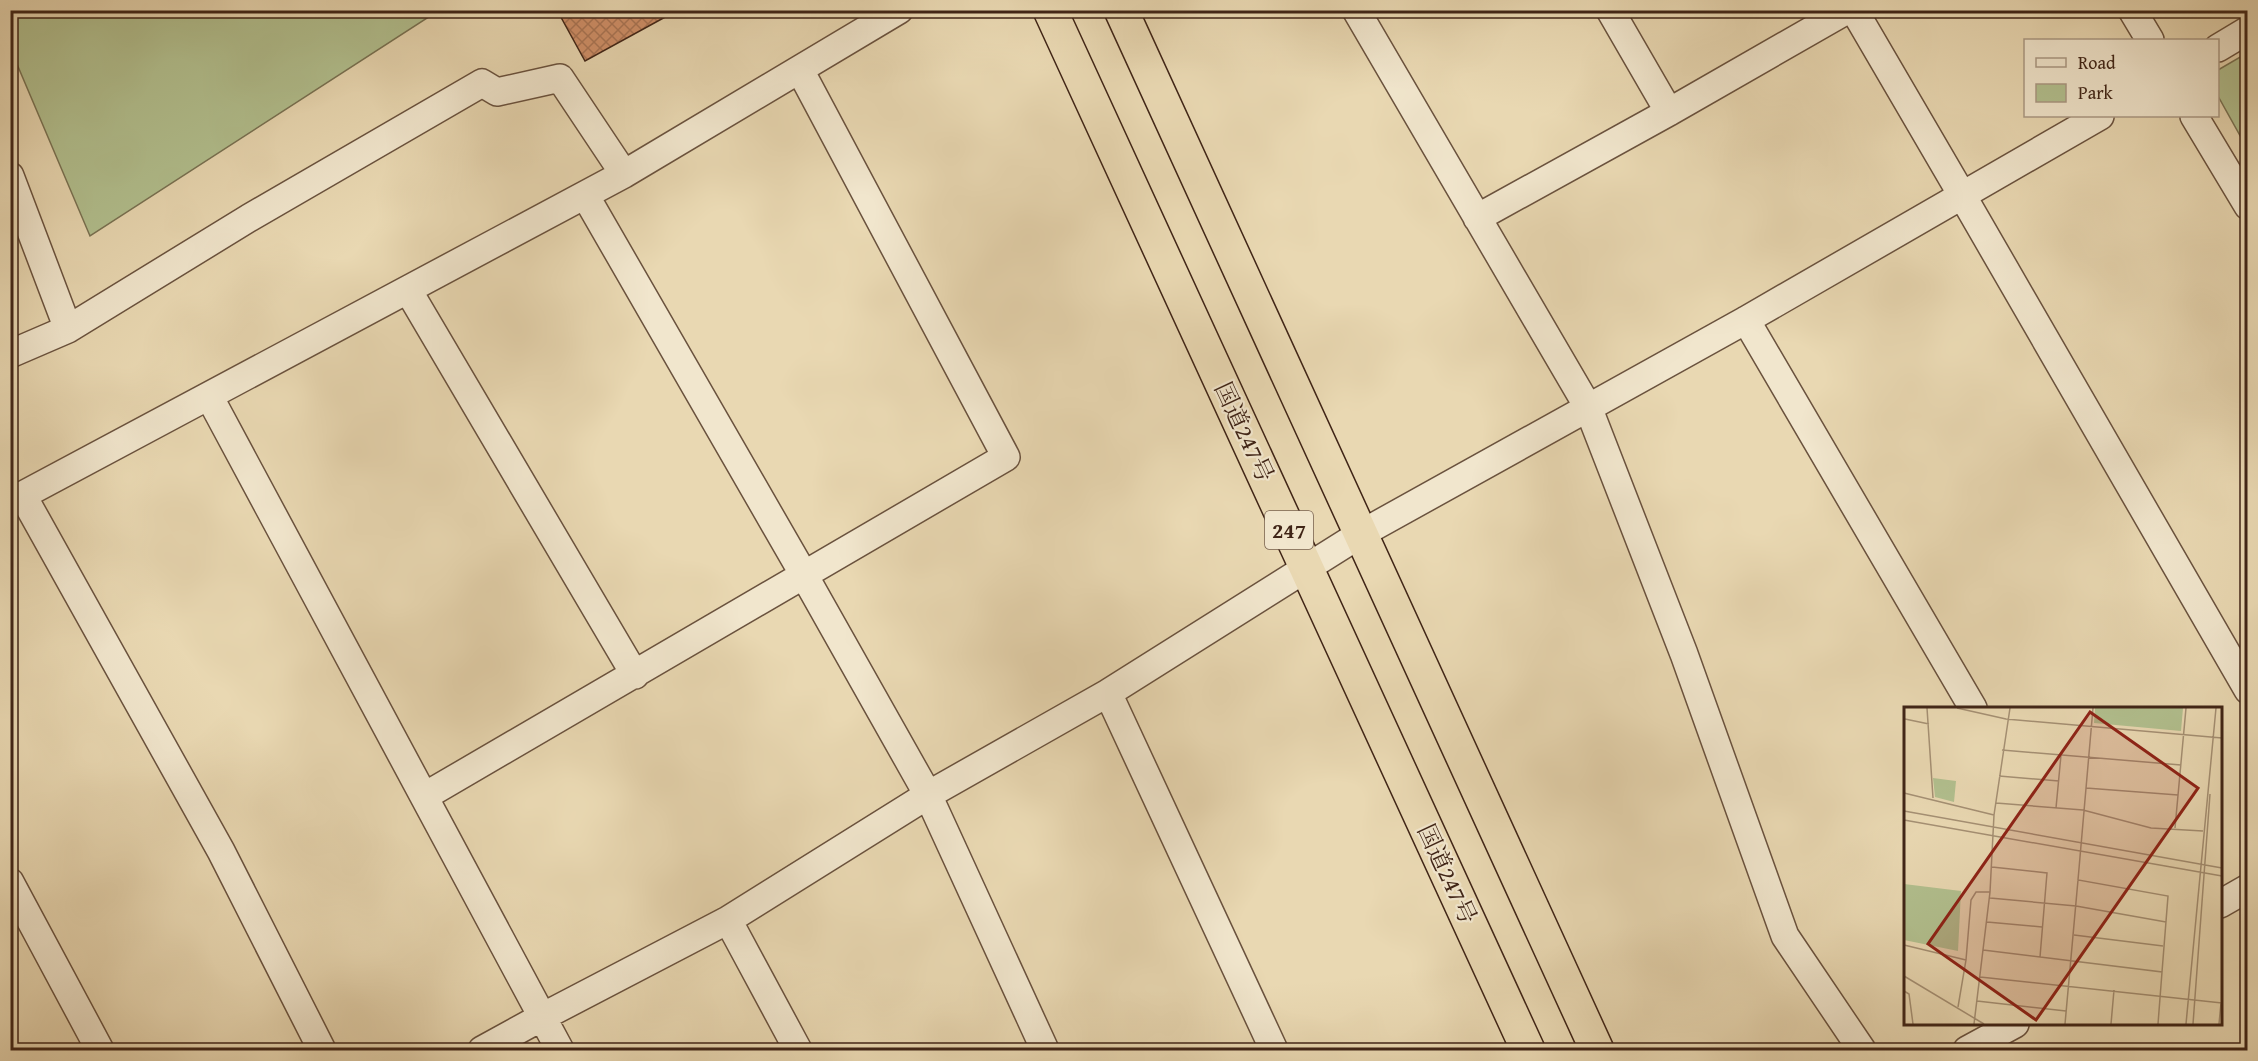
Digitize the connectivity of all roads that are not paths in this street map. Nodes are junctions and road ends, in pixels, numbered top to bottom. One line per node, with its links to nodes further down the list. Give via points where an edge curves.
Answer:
1 (899, 10): 12 (street)
2 (1050, 10): 30 (highway, 国道247号 / 247)
3 (1120, 10): 29 (highway, 247)
4 (1356, 10): 21 (street)
5 (1610, 10): 13 (street)
6 (1847, 10): 13 (street)
7 (1854, 10): 19 (street)
8 (2132, 10): 10 (street)
9 (2247, 30): 11 (street)
10 (2149, 39)
11 (2219, 47)
12 (800, 70): 16 (street); 31 (street, via 1006,457)
13 (1669, 112): 21 (street)
14 (2098, 117): 19 (street)
15 (2195, 117): 20 (street)
16 (624, 174): 18 (street); 24 (street, via 560,78 497,92 482,83)
17 (10, 176): 24 (street)
18 (585, 195): 22 (street); 31 (street)
19 (1962, 195): 23 (street); 33 (street)
20 (2247, 206)
21 (1477, 218): 27 (street)
22 (408, 290): 26 (street); 32 (street)
23 (1746, 320): 27 (street); 35 (street)
24 (68, 329): 25 (street)
25 (10, 354)
26 (209, 396): 28 (street); 37 (street)
27 (1588, 407): 29 (street); 53 (street, via 1688,666 1785,936)
28 (17, 499): 45 (street, via 221,850)
29 (1359, 535): 30 (street); 52 (highway, 247)
30 (1306, 569): 34 (street); 51 (highway, 国道247号 / 247)
31 (804, 575): 32 (street); 36 (street)
32 (634, 675): 37 (street)
33 (2247, 690)
34 (1108, 693): 36 (street); 50 (street)
35 (1972, 707)
36 (928, 795): 41 (street); 49 (street)
37 (425, 796): 42 (street)
38 (10, 882): 44 (street)
39 (2247, 888): 40 (street)
40 (2222, 903)
41 (728, 920): 42 (street); 48 (street)
42 (542, 1017): 46 (street); 47 (street)
43 (2011, 1025): 54 (street)
44 (100, 1050)
45 (322, 1050)
46 (482, 1050)
47 (560, 1050)
48 (798, 1050)
49 (1045, 1050)
50 (1274, 1050)
51 (1528, 1050)
52 (1597, 1050)
53 (1862, 1050)
54 (1967, 1050)

